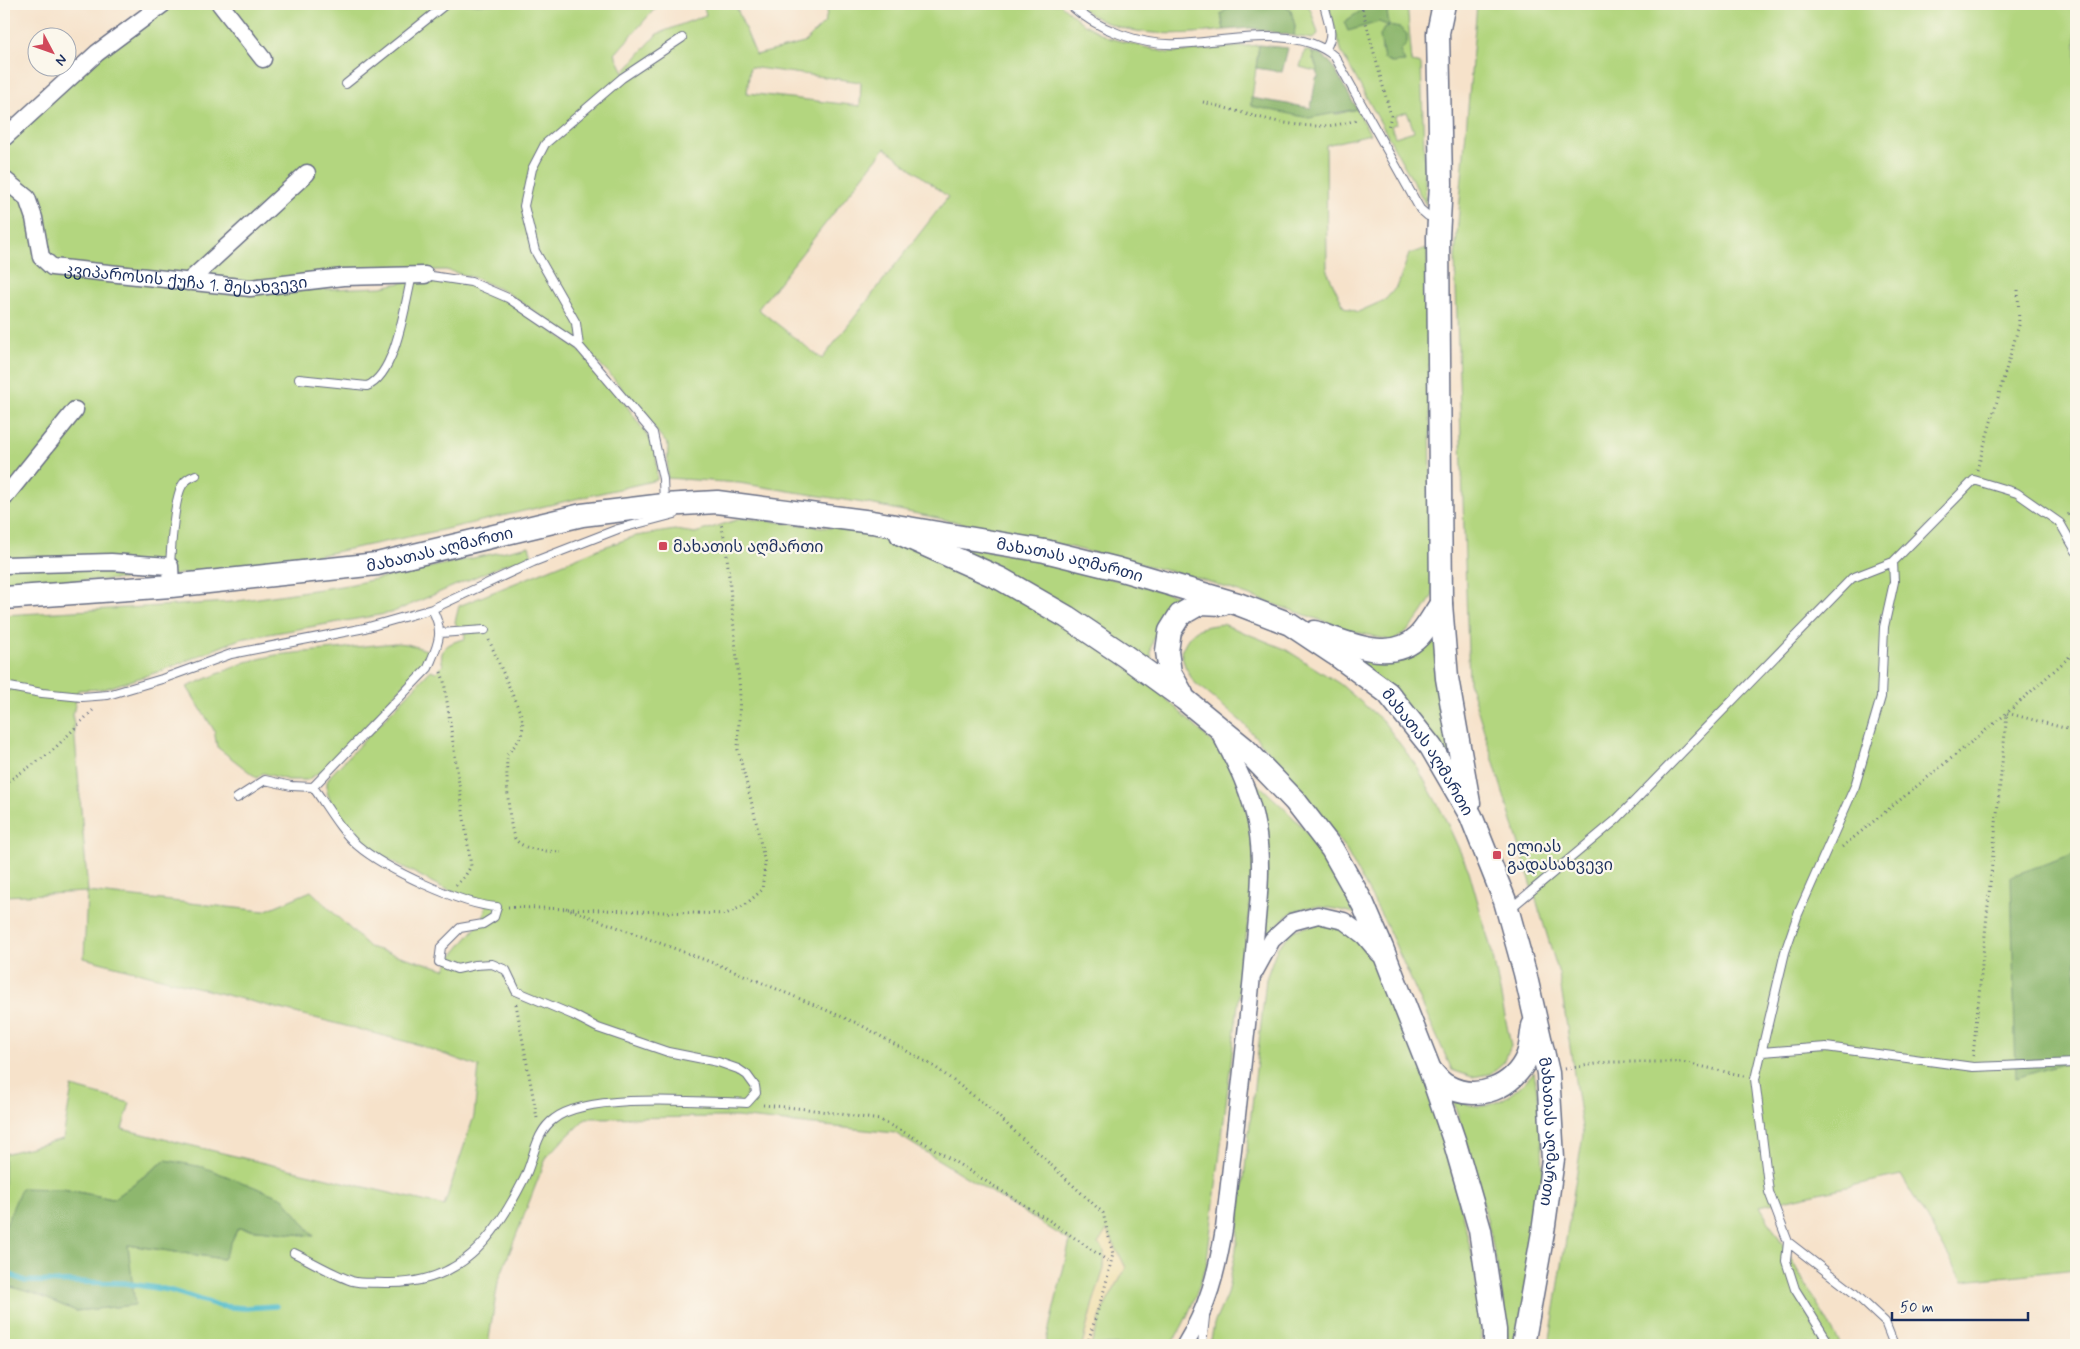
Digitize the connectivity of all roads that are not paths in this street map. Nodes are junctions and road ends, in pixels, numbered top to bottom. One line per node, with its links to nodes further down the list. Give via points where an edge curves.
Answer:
1 (163, 4): 11 (street, via 97,53)
2 (220, 4): 9 (street)
3 (446, 4): 10 (lane)
4 (1069, 4): 8 (lane, via 1099,24 1126,36 1155,43 1263,36)
5 (1324, 4): 8 (lane, via 1332,36)
6 (1444, 4): 14 (main road, via 1438,33 1441,184)
7 (682, 38): 17 (lane, via 622,78 545,144 532,169 524,206 535,250 576,323)
8 (1325, 49): 14 (lane, via 1335,57)
9 (263, 59)
10 (346, 84)
11 (4, 138)
12 (307, 173): 16 (street)
13 (4, 179): 16 (street, კვიპაროსის ქუჩა 1. შესახვევი, via 27,198 34,218 40,257 52,267)
14 (1435, 232): 31 (main road)
15 (419, 275): 16 (street, კვიპაროსის ქუჩა 1. შესახვევი, via 343,277 250,288); 17 (lane, via 471,282 508,298); 18 (lane, via 395,347 385,371 376,382 367,386)
16 (188, 282)
17 (579, 346): 23 (lane, via 653,433 663,479)
18 (299, 379)
19 (75, 410): 21 (street)
20 (196, 475): 28 (lane, via 183,483 180,490 173,530)
21 (4, 498)
22 (717, 502): 23 (main road, მახათას აღმართი); 24 (main road, მახათას აღმართი); 32 (lane, via 618,529 533,562)
23 (664, 504): 28 (main road, მახათას აღმართი, via 582,515 377,564)
24 (872, 522): 30 (main road, მახათას აღმართი, via 1045,551 1118,568); 37 (main road, მახათას აღმართი, via 1001,579 1067,617)
25 (2076, 551): 26 (lane, via 2060,523 2017,493 1974,480)
26 (1893, 562): 42 (lane, via 1852,578 1616,820); 46 (lane, via 1894,582 1884,628 1881,696 1854,786 1798,914 1785,952)
27 (4, 565): 28 (street, via 111,562)
28 (171, 576): 29 (main road, მახათას აღმართი)
29 (4, 598)
30 (1238, 604): 33 (main road, მახათას აღმართი); 37 (main road, via 1201,603 1180,615 1170,631 1166,651 1170,672)
31 (1441, 604): 33 (main road, via 1419,636 1404,646 1389,650 1370,649); 41 (main road, via 1447,678)
32 (432, 609): 35 (lane); 36 (lane, via 365,628 231,654 108,695 82,697)
33 (1290, 624): 41 (main road, მახათას აღმართი, via 1388,693 1431,747)
34 (485, 630): 35 (lane)
35 (440, 633): 39 (lane, via 428,668)
36 (4, 686)
37 (1184, 699): 38 (main road, მახათას აღმართი)
38 (1216, 726): 43 (main road, მახათას აღმართი, via 1244,748 1295,801 1332,849 1363,904); 44 (street, via 1242,776 1257,829 1259,886)
39 (313, 787): 40 (lane, via 265,780); 50 (lane, via 358,846 388,865 447,893 497,907 494,917 483,924 460,928 441,947 439,962 457,969 492,964 506,970 516,991 598,1028 668,1052 738,1069 747,1074 756,1093 747,1103 628,1101 580,1107 554,1119 540,1134 529,1169 510,1207 470,1258 442,1274 400,1283 353,1282)
40 (237, 798)
41 (1471, 816): 42 (main road, მახათას აღმართი)
42 (1507, 910): 45 (main road, მახათას აღმართი)
43 (1389, 965): 44 (street, via 1364,936 1344,921 1318,915 1292,922 1272,940); 48 (main road, მახათას აღმართი)
44 (1252, 977): 51 (street, via 1224,1229 1218,1268)
45 (1534, 1020): 48 (main road, via 1527,1056 1515,1076 1496,1090 1470,1094 1446,1086); 55 (main road, მახათას აღმართი, via 1548,1072 1553,1159)
46 (1762, 1052): 47 (lane, via 1826,1048 1973,1067); 49 (lane, via 1755,1079 1769,1192)
47 (2076, 1063)
48 (1430, 1070): 54 (main road, მახათას აღმართი, via 1480,1230)
49 (1788, 1242): 56 (lane, via 1786,1261 1795,1289); 57 (lane, via 1854,1293 1885,1322)
50 (294, 1253)
51 (1207, 1302): 52 (street); 53 (lane)
52 (1185, 1345)
53 (1202, 1345)
54 (1495, 1345)
55 (1523, 1345)
56 (1830, 1345)
57 (1894, 1345)

